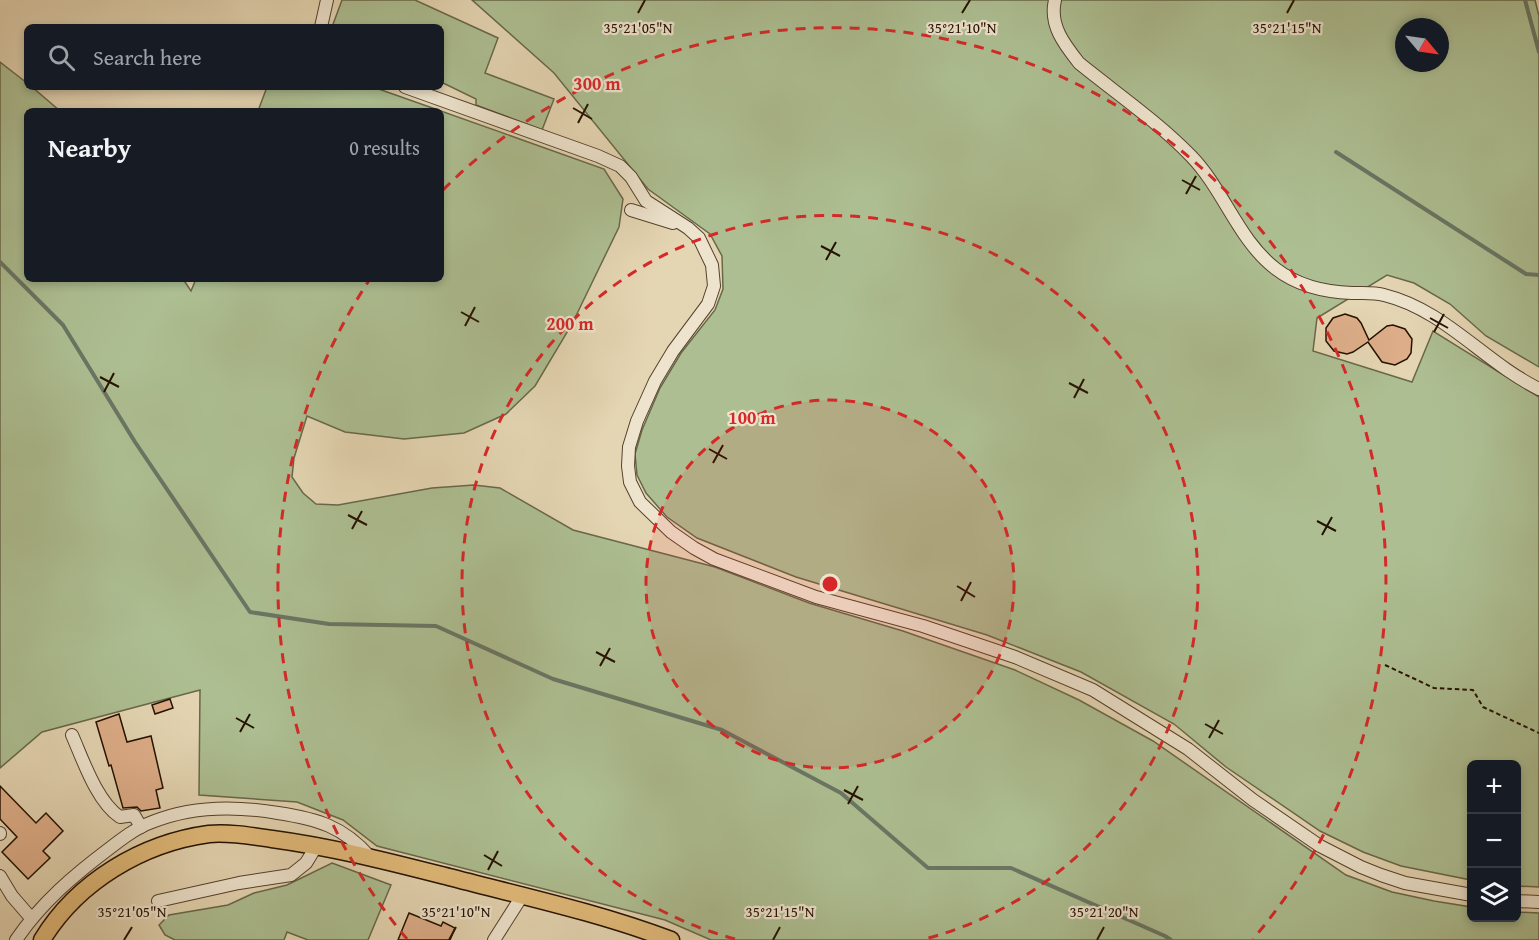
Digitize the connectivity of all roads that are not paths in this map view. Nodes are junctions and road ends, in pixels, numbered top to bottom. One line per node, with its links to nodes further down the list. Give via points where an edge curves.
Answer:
1 (327, 0): 3 (street)
2 (1055, 0): 7 (street, via 1055,26 1079,63 1192,157 1217,188 1257,252 1274,268 1312,288 1381,294 1410,303 1453,329 1499,366)
3 (322, 24)
4 (413, 90): 6 (street, via 620,166 646,201)
5 (631, 210): 6 (street)
6 (688, 228): 13 (street, via 699,238 712,264 714,285 708,304 655,381 629,447 630,482 640,502 671,532 714,559 816,597 923,626 1015,657 1084,686 1188,749 1320,846 1381,875)
7 (1539, 389)
8 (72, 735): 9 (street, via 112,812 120,817 134,815)
9 (141, 827): 11 (street, via 155,820 210,808 269,811 337,828); 18 (street, via 83,868)
10 (317, 844): 11 (main road); 15 (street, via 306,863 291,875); 20 (main road, via 210,834 160,845 96,880 66,907)
11 (370, 857): 14 (main road)
12 (0, 876): 18 (street)
13 (1467, 894)
14 (522, 896): 21 (street); 22 (main road)
15 (158, 900)
16 (1521, 901): 17 (street)
17 (1539, 902)
18 (31, 918): 19 (street)
19 (16, 940)
20 (42, 940)
21 (494, 940)
22 (671, 940)

